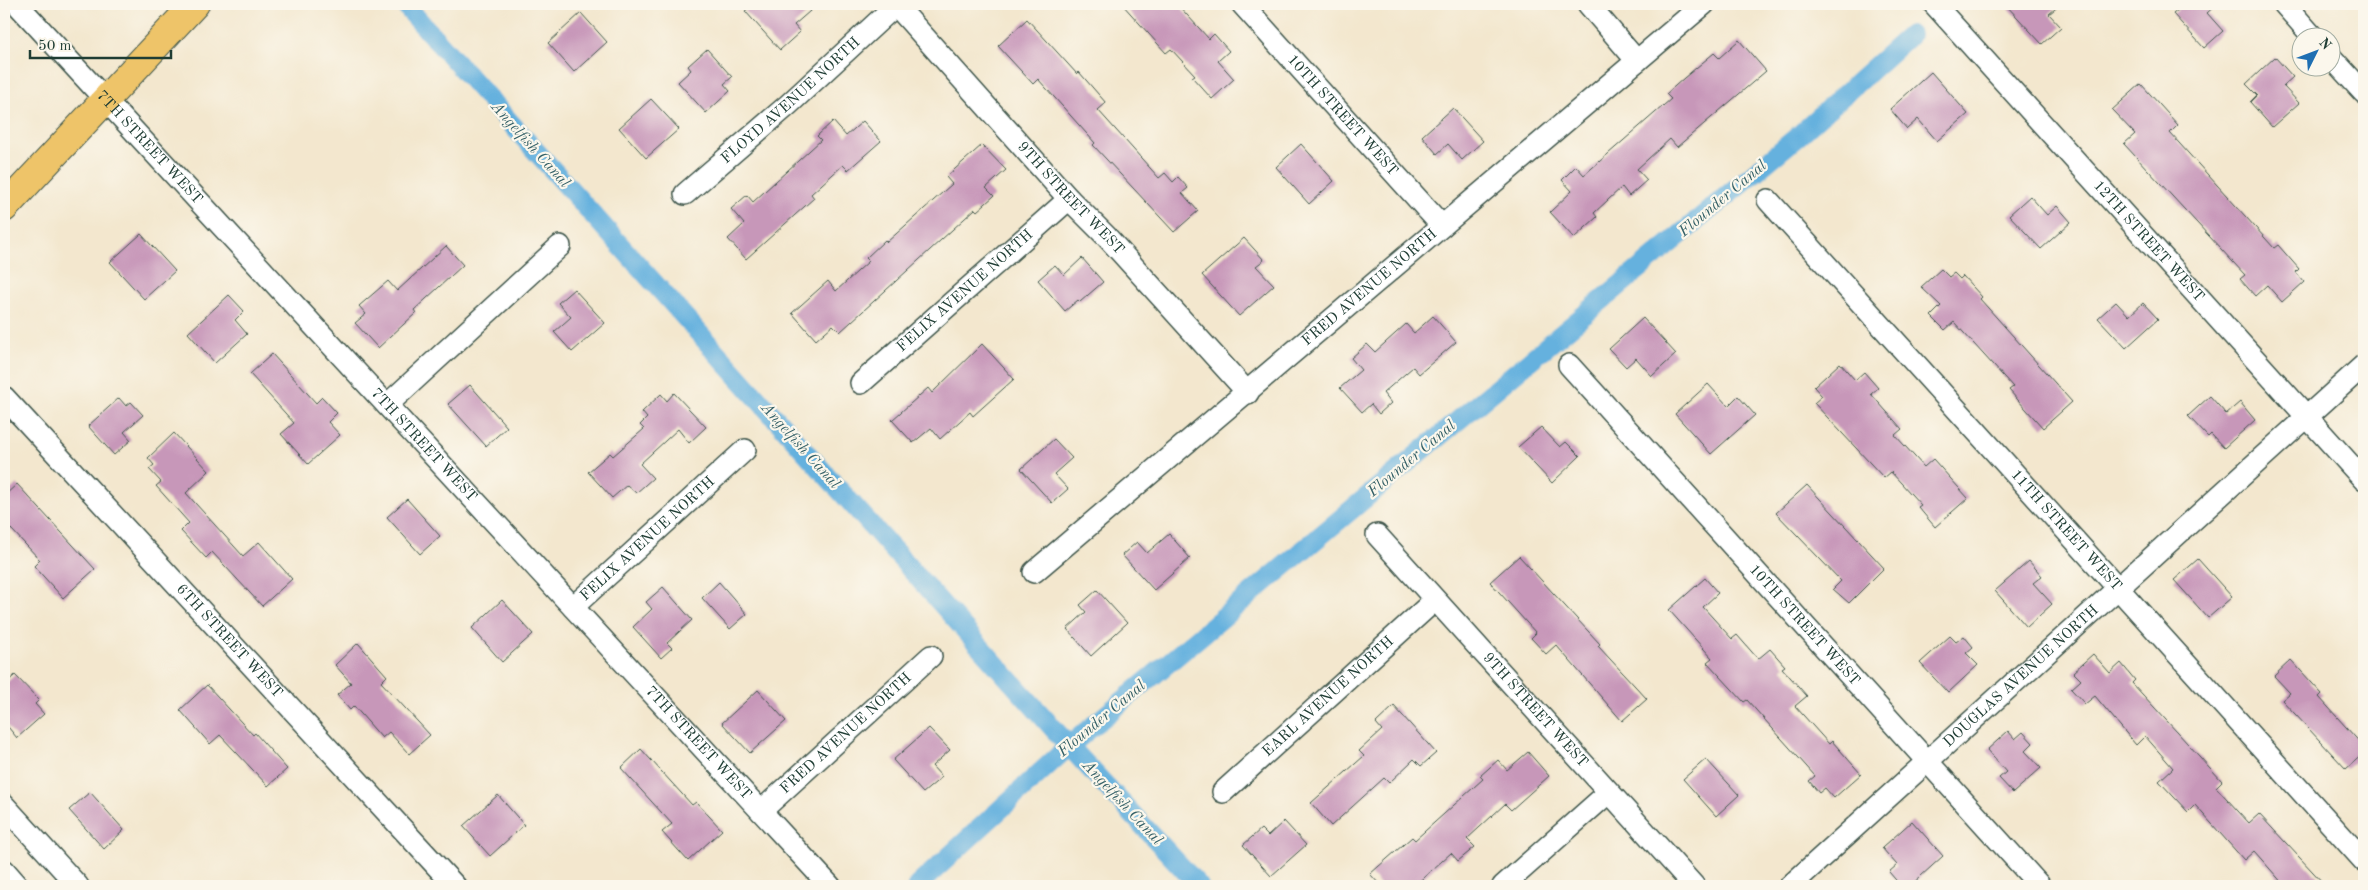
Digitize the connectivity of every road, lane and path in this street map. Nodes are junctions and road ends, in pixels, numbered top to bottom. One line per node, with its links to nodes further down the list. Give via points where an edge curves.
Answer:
1 (17, 4): 13 (street, 7TH STREET WEST)
2 (195, 4): 13 (main road)
3 (896, 4): 14 (street, FLOYD AVENUE NORTH); 15 (street, 9TH STREET WEST)
4 (1242, 4): 18 (street, 10TH STREET WEST)
5 (1588, 4): 10 (street)
6 (1704, 4): 10 (street, FRED AVENUE NORTH)
7 (1934, 4): 26 (street, 12TH STREET WEST)
8 (2284, 4): 9 (street)
9 (2305, 28)
10 (1637, 60): 18 (street, FRED AVENUE NORTH)
11 (2340, 67): 12 (street)
12 (2364, 93)
13 (104, 100): 17 (main road); 25 (street, 7TH STREET WEST)
14 (686, 194)
15 (1068, 199): 22 (street, FELIX AVENUE NORTH); 23 (street, 9TH STREET WEST, via 1107,237)
16 (1768, 200): 31 (street, 11TH STREET WEST)
17 (4, 208)
18 (1442, 226): 23 (street, FRED AVENUE NORTH)
19 (560, 246): 25 (street)
20 (1569, 365): 35 (street, 10TH STREET WEST)
21 (2364, 365): 26 (street, DOUGLAS AVENUE NORTH)
22 (861, 383)
23 (1248, 393): 30 (street, FRED AVENUE NORTH)
24 (4, 397): 44 (street, 6TH STREET WEST)
25 (387, 405): 33 (street, 7TH STREET WEST)
26 (2307, 416): 28 (street, 12TH STREET WEST); 31 (street, DOUGLAS AVENUE NORTH)
27 (745, 450): 33 (street, FELIX AVENUE NORTH)
28 (2364, 480)
29 (1376, 535): 32 (street, 9TH STREET WEST)
30 (1034, 572)
31 (2118, 589): 35 (street, DOUGLAS AVENUE NORTH); 40 (street, 11TH STREET WEST)
32 (1435, 600): 36 (street, EARL AVENUE NORTH); 37 (street, 9TH STREET WEST)
33 (572, 608): 39 (street, 7TH STREET WEST)
34 (931, 656): 39 (street, FRED AVENUE NORTH)
35 (1927, 762): 48 (street, DOUGLAS AVENUE NORTH); 49 (street, 10TH STREET WEST)
36 (1223, 792)
37 (1608, 793): 46 (street); 47 (street, 9TH STREET WEST)
38 (4, 805): 43 (street)
39 (761, 811): 45 (street, 7TH STREET WEST)
40 (2364, 862)
41 (4, 870): 42 (street)
42 (18, 886)
43 (78, 886)
44 (454, 886)
45 (830, 886)
46 (1503, 886)
47 (1694, 886)
48 (1790, 886)
49 (2040, 886)

